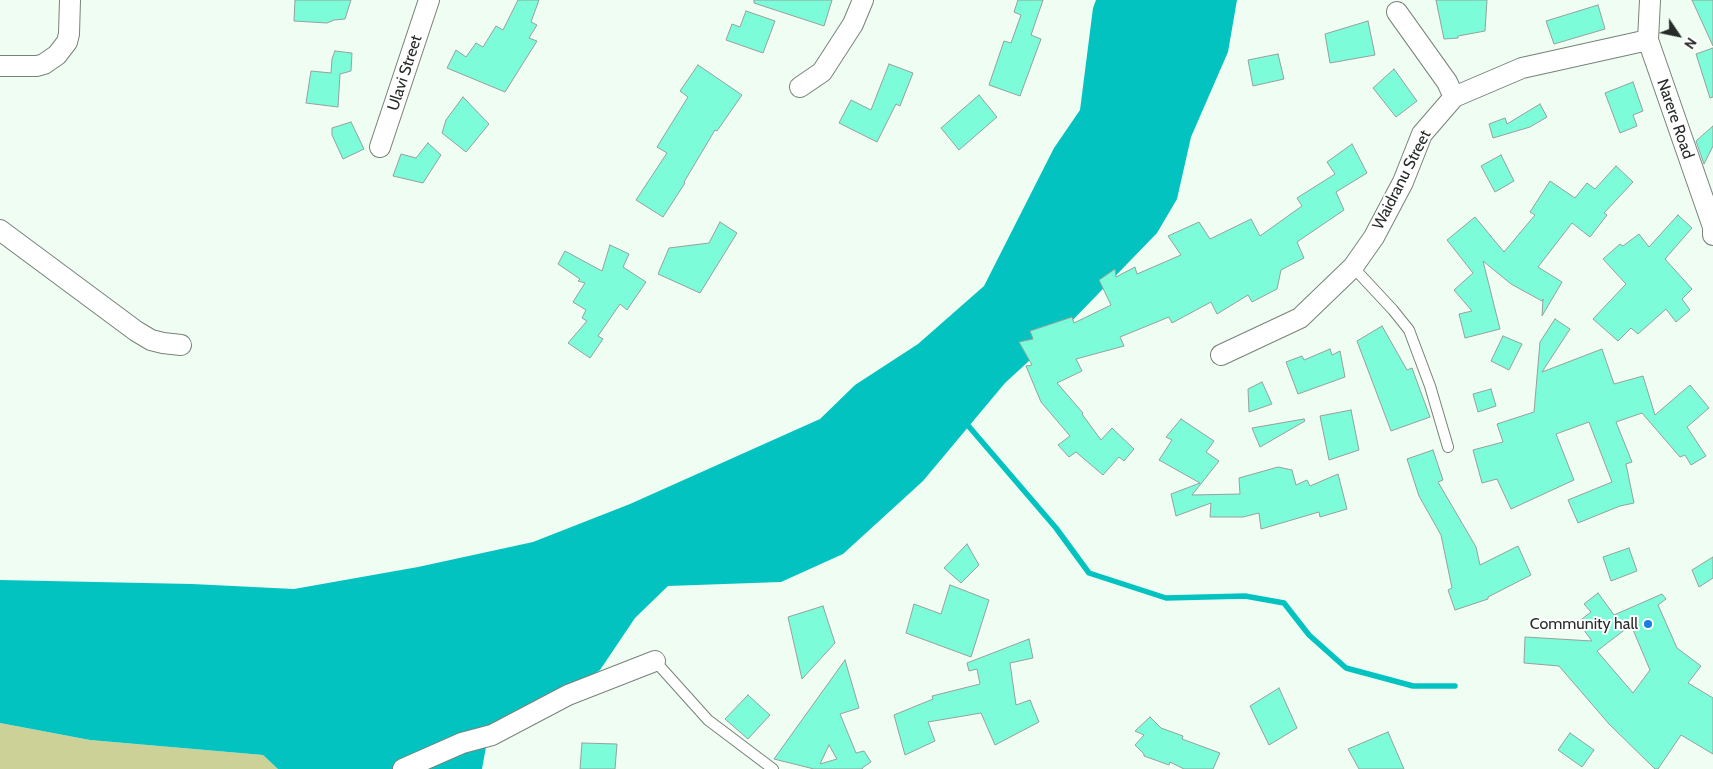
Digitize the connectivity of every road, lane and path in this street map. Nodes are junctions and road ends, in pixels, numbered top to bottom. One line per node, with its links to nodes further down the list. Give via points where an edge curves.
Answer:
1 (70, 0): 7 (street, via 69,34 57,55 37,66)
2 (429, 0): 10 (street, Ulavi Street)
3 (863, 0): 8 (street, via 853,24 822,72)
4 (1650, 0): 6 (street, Narere Road)
5 (1397, 12): 9 (street, via 1448,82)
6 (1648, 40): 9 (street, via 1522,68); 12 (street, Narere Road, via 1713,227)
7 (0, 66)
8 (800, 87)
9 (1454, 97): 13 (street, Waidranu Street, via 1422,134 1403,182 1374,237)
10 (380, 147)
11 (0, 230): 14 (street, via 136,331 151,340)
12 (1713, 236)
13 (1353, 267): 15 (street, Waidranu Street, via 1300,318); 16 (lane, via 1409,330)
14 (181, 345)
15 (1221, 354)
16 (1448, 447)
17 (655, 661): 18 (street, via 568,695 492,735 462,743); 19 (lane, via 708,720)
18 (403, 769)
19 (773, 769)

